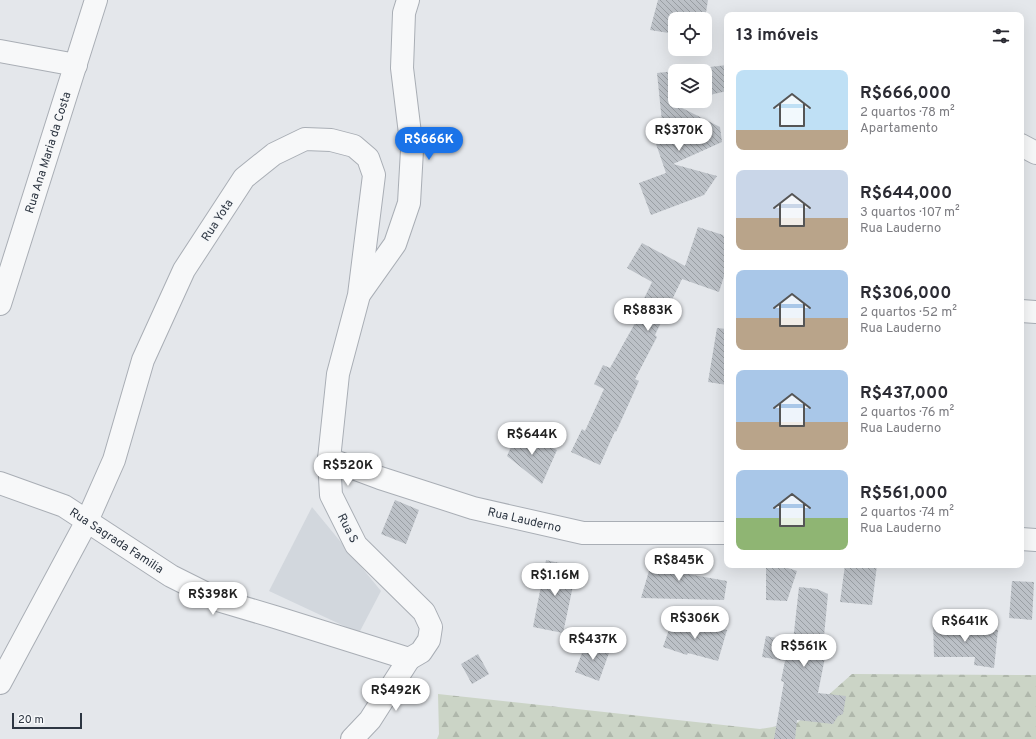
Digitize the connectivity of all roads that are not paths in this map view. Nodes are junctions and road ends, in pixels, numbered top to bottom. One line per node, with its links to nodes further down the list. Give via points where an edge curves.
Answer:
1 (96, 0): 4 (street, Rua Ana Maria da Costa)
2 (408, 0): 7 (street, via 404,13 402,68 412,150 409,203 395,244)
3 (0, 51): 4 (street)
4 (76, 65): 8 (street, Rua Ana Maria da Costa)
5 (1024, 147): 6 (street)
6 (1036, 154)
7 (359, 295): 11 (street, Rua S, via 338,374); 13 (street, Rua Yota, via 374,175 368,158 354,146 331,140 305,139 274,154 244,178 184,270 143,360 114,460)
8 (0, 304)
9 (1024, 311): 10 (street)
10 (1036, 312)
11 (329, 459): 14 (street, Rua Lauderno, via 473,508 583,533); 17 (street, Rua S, via 331,496 356,545 424,612 431,627 430,640 421,652)
12 (0, 483): 13 (street, Rua Sagrada Familia, via 64,506)
13 (87, 521): 17 (street, Rua Sagrada Familia, via 171,576 221,601); 18 (street, Rua Yota)
14 (724, 533)
15 (1024, 539): 16 (street)
16 (1036, 540)
17 (409, 659): 19 (street, via 370,720)
18 (0, 683)
19 (352, 739)

